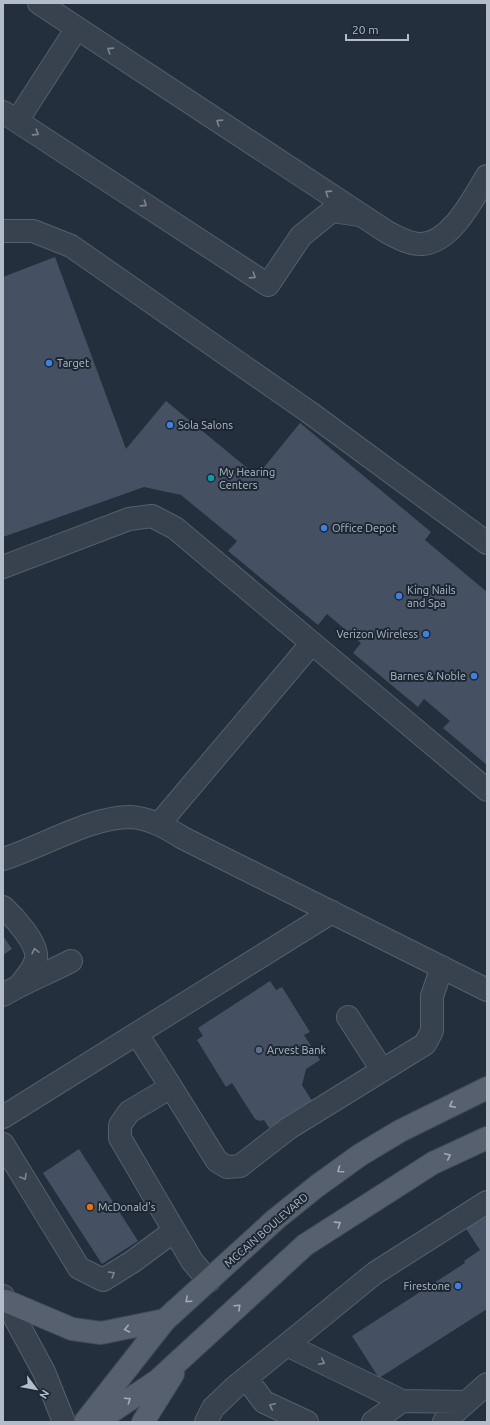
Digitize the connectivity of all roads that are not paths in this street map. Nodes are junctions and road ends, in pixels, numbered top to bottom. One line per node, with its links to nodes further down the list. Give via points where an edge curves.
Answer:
1 (39, 3): 2 (street)
2 (77, 28): 3 (street); 5 (street, one-way to 2)
3 (10, 116): 5 (street, one-way to 5, via 268,285 301,236 332,211)
4 (483, 190): 5 (street, via 451,229 438,238 422,244 392,235)
5 (360, 215)
6 (3, 231): 7 (street, via 33,231 71,246 309,412)
7 (487, 543)
8 (3, 567): 9 (street, via 129,519 152,516 175,528)
9 (312, 643): 10 (street); 11 (street)
10 (487, 790)
11 (159, 824): 12 (street, via 131,817 107,820); 14 (street)
12 (3, 859)
13 (3, 907): 17 (street, one-way to 13, via 30,971 36,958 35,947)
14 (332, 912): 16 (street); 20 (street)
15 (71, 961): 17 (street)
16 (442, 968): 18 (street); 21 (street, via 432,996 432,1031 425,1044)
17 (12, 990)
18 (487, 990)
19 (348, 1017): 21 (street)
20 (137, 1034): 22 (street); 24 (street)
21 (382, 1070): 22 (street, via 289,1128 240,1166 227,1167 217,1161)
22 (171, 1087): 28 (street, via 129,1112 120,1125 120,1138)
23 (487, 1088): 29 (main road, MCCAIN BOULEVARD, one-way to 29, via 400,1131 360,1155 276,1219)
24 (3, 1117)
25 (487, 1138): 33 (main road, one-way to 25, via 305,1245 433,1163)
26 (3, 1144): 28 (street, one-way to 28, via 79,1268 103,1280)
27 (487, 1202): 32 (street, via 375,1273)
28 (174, 1231): 29 (street, via 192,1261)
29 (209, 1281): 31 (main road, MCCAIN BOULEVARD, one-way to 31)
30 (5, 1299): 31 (main road, one-way to 30, via 101,1333 72,1329); 38 (street, via 44,1372)
31 (165, 1320): 39 (main road, MCCAIN BOULEVARD)
32 (286, 1345): 34 (street); 36 (street, one-way to 36)
33 (184, 1357): 40 (main road, one-way to 33, via 157,1381); 41 (main road)
34 (246, 1378): 42 (street, via 213,1408); 43 (street, one-way to 34, via 264,1402)
35 (487, 1384): 37 (street)
36 (402, 1401): 37 (street); 44 (street)
37 (465, 1402): 45 (street)
38 (64, 1422)
39 (84, 1422)
40 (96, 1422)
41 (143, 1422)
42 (206, 1422)
43 (307, 1422)
44 (373, 1422)
45 (444, 1422)

